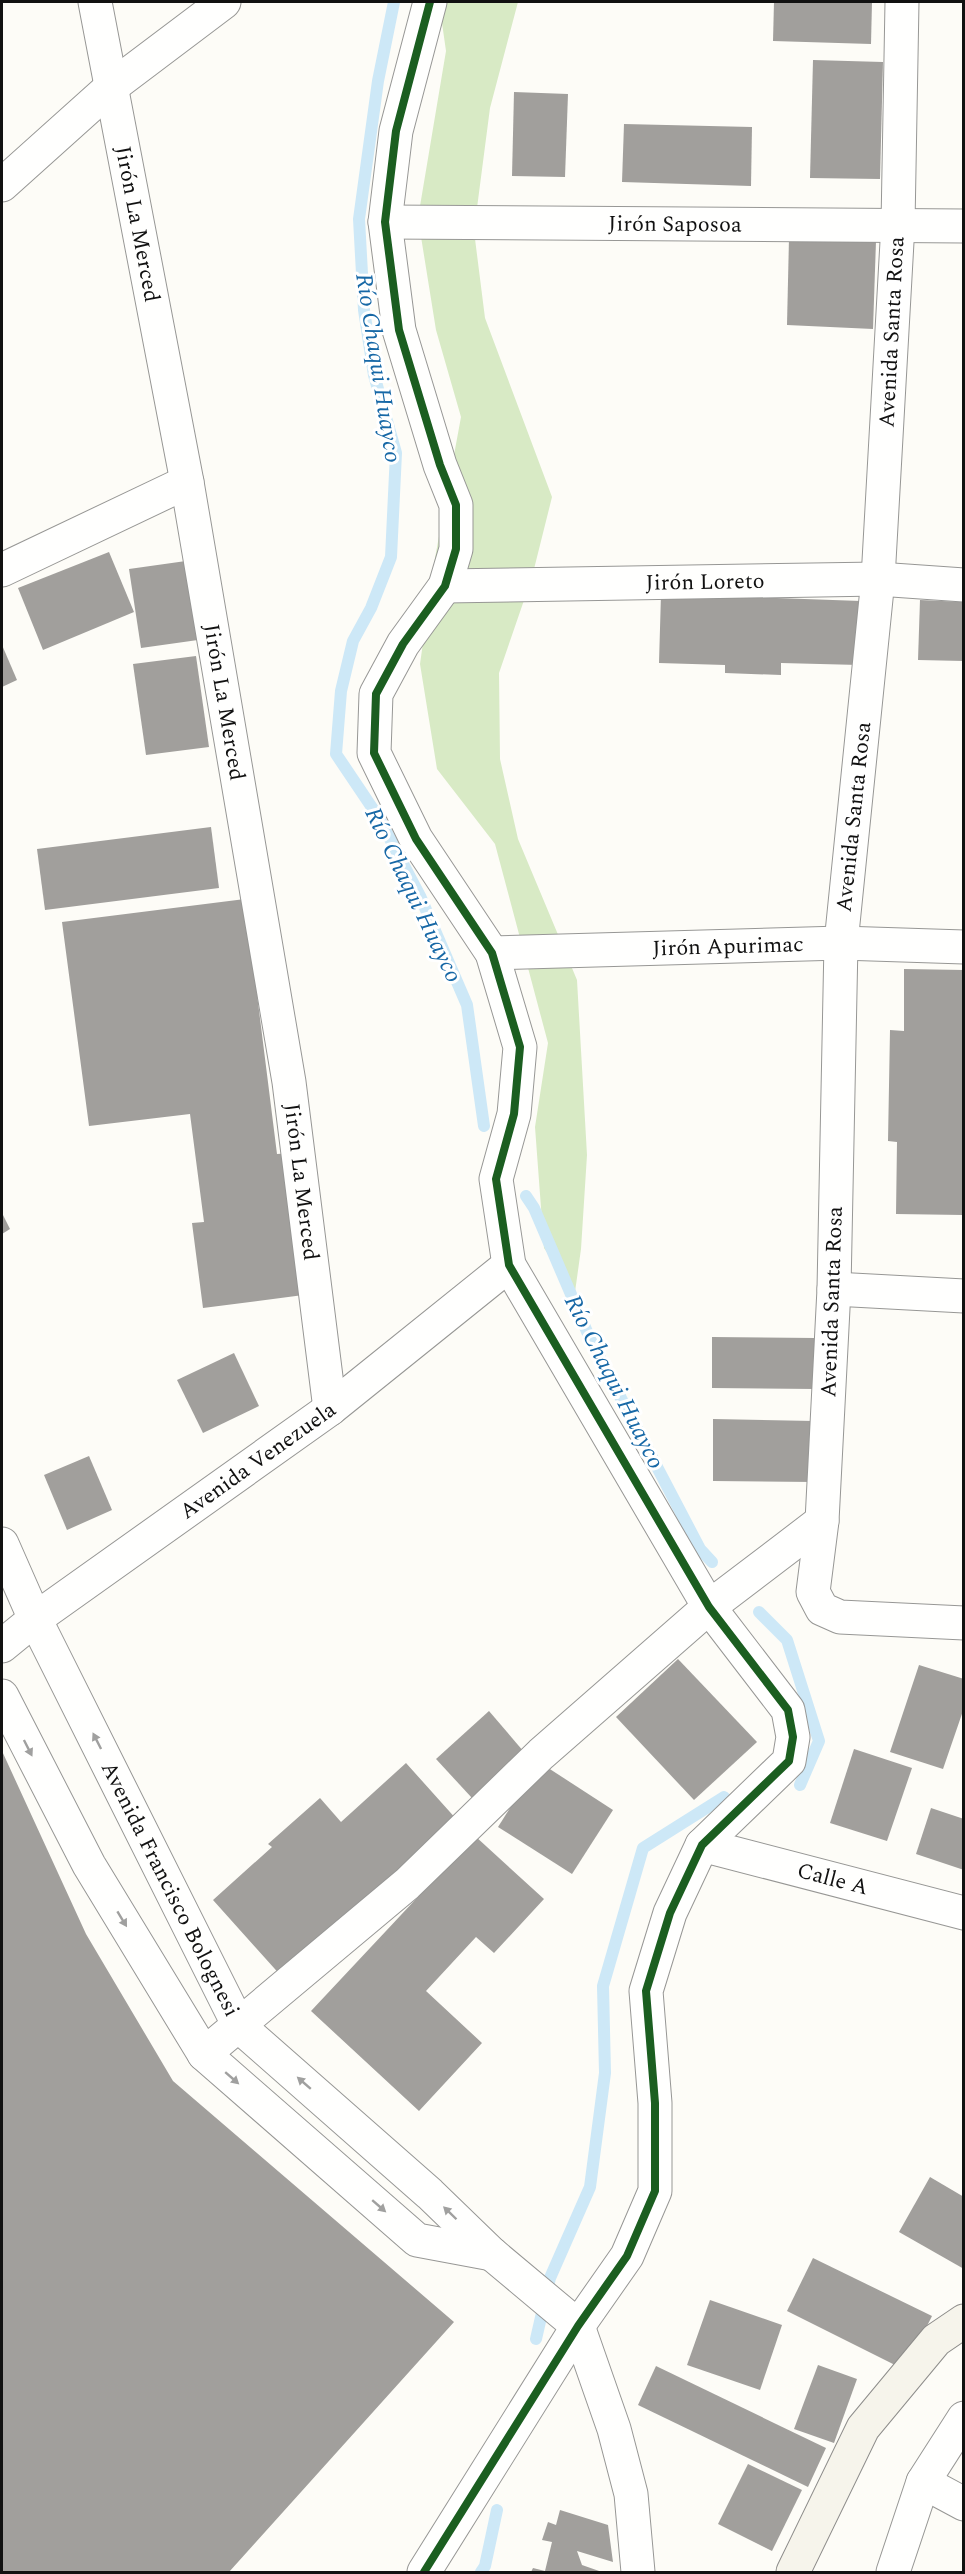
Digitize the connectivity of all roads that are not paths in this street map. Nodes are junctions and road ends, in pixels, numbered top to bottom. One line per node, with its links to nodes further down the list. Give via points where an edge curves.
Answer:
1 (95, 2): 5 (street, Jirón La Merced)
2 (224, 2): 5 (street)
3 (430, 2): 7 (street, via 396,131)
4 (902, 2): 8 (street, Avenida Santa Rosa)
5 (110, 88): 6 (street); 10 (street, Jirón La Merced)
6 (2, 185)
7 (385, 222): 8 (street, Jirón Saposoa); 14 (street, via 399,330 456,505 456,549)
8 (898, 224): 9 (street, Jirón Saposoa); 12 (street, Avenida Santa Rosa)
9 (963, 226)
10 (186, 482): 11 (street); 21 (street, Jirón La Merced, via 289,1082)
11 (2, 570)
12 (878, 579): 13 (street, Jirón Loreto); 14 (street, Jirón Loreto); 15 (street, Avenida Santa Rosa)
13 (963, 585)
14 (445, 586): 17 (street, via 403,644 376,694 374,753 416,839)
15 (841, 944): 16 (street, Jirón Apurimac); 17 (street, Jirón Apurimac); 19 (street, Avenida Santa Rosa)
16 (963, 947)
17 (492, 953): 18 (street, via 520,1047 513,1114 496,1179)
18 (509, 1265): 21 (street, Avenida Venezuela); 24 (street)
19 (834, 1289): 20 (street); 22 (street, Avenida Santa Rosa)
20 (963, 1296)
21 (330, 1409): 25 (street, Avenida Venezuela)
22 (822, 1521): 24 (street); 26 (street, Avenida Santa Rosa, via 813,1592 822,1609 840,1617)
23 (2, 1544): 25 (street, Avenida Francisco Bolognesi)
24 (709, 1607): 29 (street, via 788,1710 793,1737 789,1761); 31 (street, via 541,1754 407,1884)
25 (36, 1619): 27 (street, Avenida Venezuela); 31 (street, Avenida Francisco Bolognesi, one-way to 25)
26 (963, 1623)
27 (2, 1646)
28 (2, 1696): 32 (street, Avenida Francisco Bolognesi, one-way to 32, via 89,1865)
29 (702, 1845): 30 (street, Calle A); 34 (street, via 670,1913 646,1990 655,2103 655,2191 627,2256)
30 (963, 1913)
31 (239, 2026): 32 (street); 33 (street, Avenida Francisco Bolognesi, one-way to 31, via 430,2194)
32 (204, 2054): 33 (street, Avenida Francisco Bolognesi, one-way to 33, via 417,2240)
33 (492, 2254): 34 (street, Avenida Francisco Bolognesi)
34 (571, 2319): 39 (street); 40 (street, via 614,2429 631,2494)
35 (963, 2321): 41 (street, via 936,2340 863,2428)
36 (963, 2418): 37 (street)
37 (923, 2482): 38 (street); 42 (street)
38 (963, 2504)
39 (424, 2572)
40 (638, 2572)
41 (793, 2572)
42 (893, 2572)

